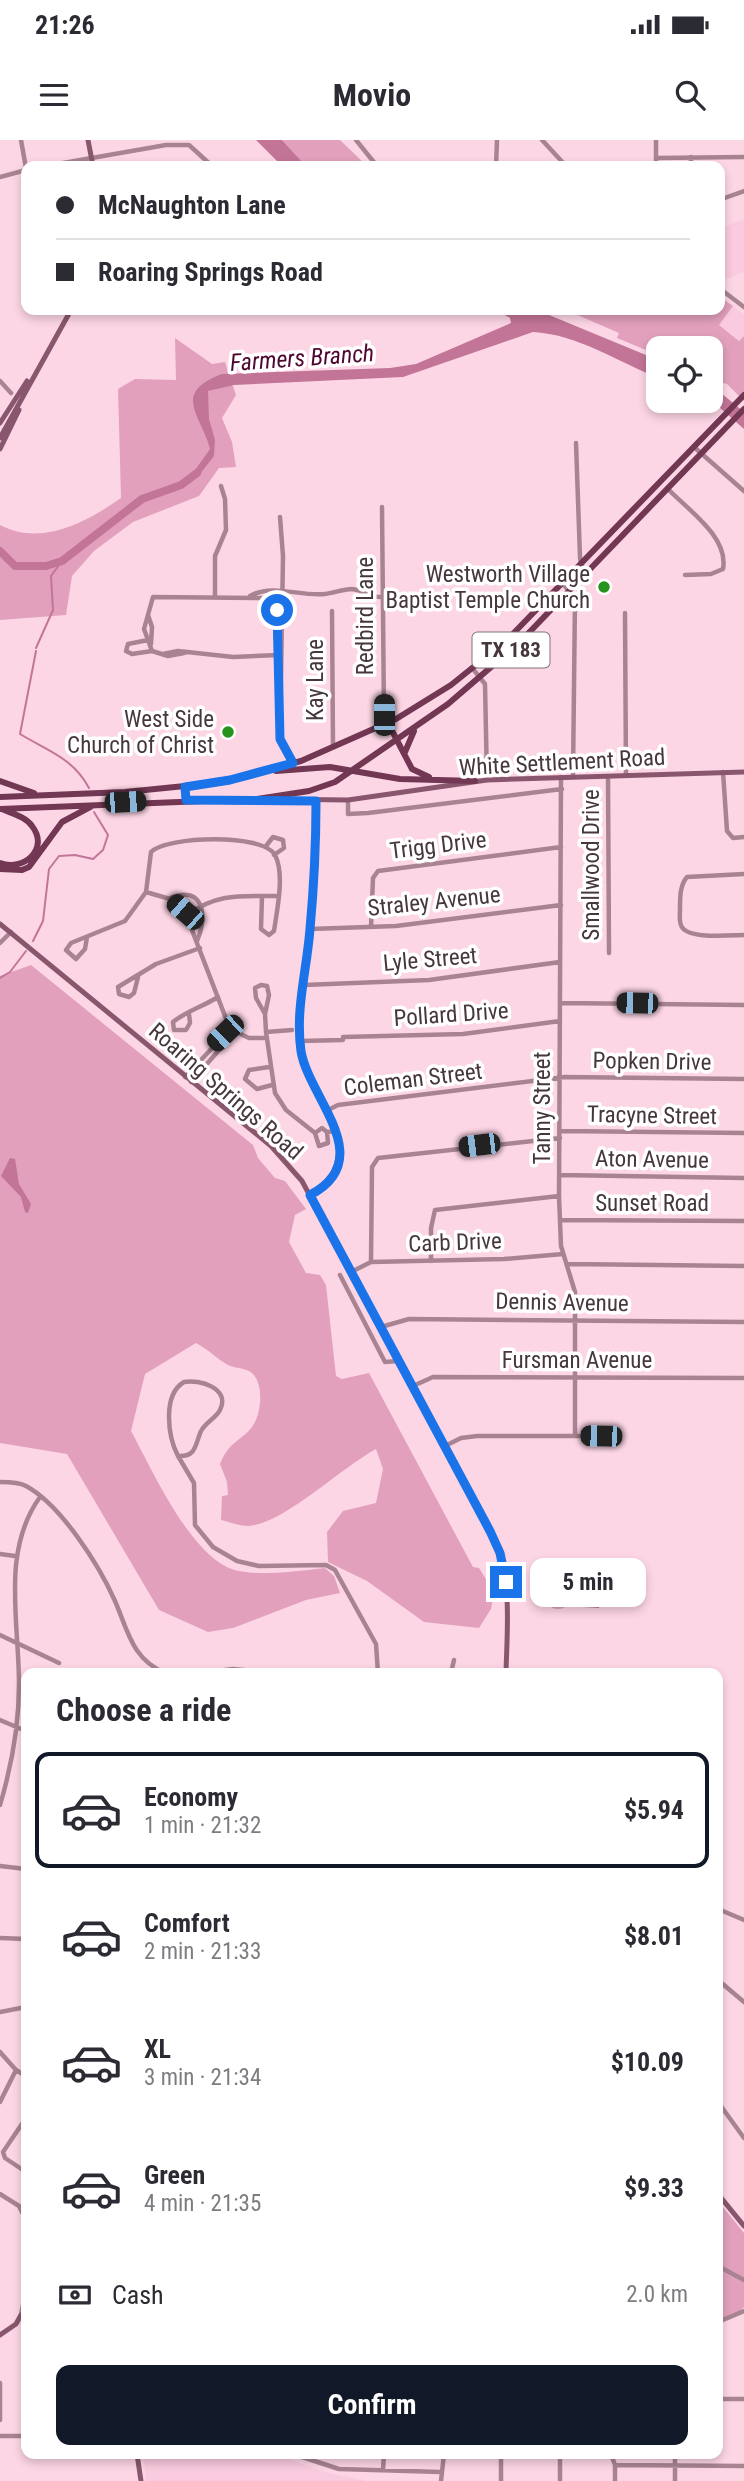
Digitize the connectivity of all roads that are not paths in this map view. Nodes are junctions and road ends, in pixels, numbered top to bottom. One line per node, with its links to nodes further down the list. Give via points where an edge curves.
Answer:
1 (21, 140): 11 (street)
2 (88, 140): 7 (street)
3 (356, 140): 15 (street)
4 (497, 140): 16 (street)
5 (542, 140): 17 (street)
6 (656, 140): 10 (street)
7 (91, 156): 12 (street); 13 (street); 14 (street, via 183,145 194,148)
8 (691, 157): 9 (street); 10 (street); 18 (street)
9 (744, 157)
10 (656, 158)
11 (25, 161)
12 (68, 161)
13 (92, 161)
14 (207, 161)
15 (373, 161)
16 (496, 161)
17 (561, 161)
18 (691, 161)
19 (21, 171): 20 (street)
20 (0, 177)
21 (744, 191): 22 (street)
22 (725, 198)
23 (725, 292): 24 (street)
24 (743, 305)
25 (68, 315): 26 (street)
26 (36, 370): 31 (street); 32 (street); 33 (street)
27 (0, 381): 28 (street)
28 (11, 393)
29 (744, 395): 36 (main road, TX 183)
30 (744, 409): 38 (main road, TX 183)
31 (19, 410): 34 (street); 37 (street)
32 (0, 423)
33 (0, 438)
34 (0, 443)
35 (576, 443): 44 (street)
36 (694, 447): 38 (street); 44 (main road, TX 183)
37 (0, 449)
38 (701, 454): 40 (main road, TX 183); 41 (street)
39 (220, 486): 50 (street, via 226,530 215,556)
40 (668, 489): 45 (main road, TX 183); 46 (street, via 716,538 724,561 718,573)
41 (744, 491)
42 (382, 507): 51 (street, Redbird Lane)
43 (280, 517): 48 (street)
44 (581, 565): 45 (street); 47 (main road, TX 183)
45 (589, 573): 49 (main road, TX 183)
46 (685, 575)
47 (563, 584): 49 (street); 56 (main road, TX 183)
48 (281, 592): 50 (street, via 273,598); 51 (street, via 324,594 349,589); 55 (street)
49 (570, 592): 57 (main road, TX 183); 69 (street, via 575,598)
50 (215, 596): 54 (street, via 153,597 144,629)
51 (382, 597): 58 (street, Redbird Lane, via 384,715)
52 (332, 611): 61 (street, Kay Lane)
53 (625, 613): 68 (street)
54 (150, 645): 54 (street, via 132,654 126,651 128,644); 55 (street, via 175,656)
55 (279, 655): 63 (street, via 280,739)
56 (473, 669): 57 (street); 58 (main road, TX 183)
57 (480, 678): 59 (main road, TX 183); 73 (street, via 487,702)
58 (388, 723): 60 (main road); 61 (main road, TX 183)
59 (416, 728): 60 (main road, TX 183); 62 (main road)
60 (399, 740): 62 (main road); 64 (main road, TX 183)
61 (333, 748): 63 (main road, TX 183)
62 (405, 752): 72 (main road, via 412,769)
63 (293, 763): 65 (main road, TX 183)
64 (354, 771): 65 (main road, via 313,767); 72 (main road); 81 (main road, TX 183, via 309,792)
65 (264, 772): 76 (main road, TX 183)
66 (723, 772): 67 (street, White Settlement Road); 68 (street, White Settlement Road); 88 (street, via 727,831 733,838)
67 (744, 772)
68 (626, 775): 70 (street, White Settlement Road)
69 (573, 776): 70 (street, White Settlement Road); 71 (street, White Settlement Road)
70 (608, 776): 111 (street, Smallwood Drive)
71 (561, 777): 73 (street, White Settlement Road); 77 (street, Tanny Street)
72 (441, 780): 75 (main road)
73 (487, 780): 75 (street, White Settlement Road)
74 (0, 781): 79 (main road)
75 (475, 781): 83 (street, White Settlement Road)
76 (185, 787): 78 (main road, TX 183); 82 (main road)
77 (562, 789): 83 (street, via 368,813 348,814); 90 (street, Tanny Street)
78 (125, 792): 79 (main road, TX 183); 85 (main road)
79 (46, 795): 80 (main road, TX 183)
80 (0, 797)
81 (257, 799): 82 (main road, TX 183); 84 (street, White Settlement Road)
82 (186, 800): 85 (main road, TX 183)
83 (348, 800): 84 (street, White Settlement Road)
84 (316, 801): 104 (street)
85 (125, 802): 86 (main road, TX 183)
86 (100, 803): 87 (main road, TX 183); 93 (main road, via 62,822 29,867)
87 (0, 809): 92 (main road, via 30,823 37,840 32,858 21,865)
88 (744, 837)
89 (266, 846): 91 (street); 91 (street, via 273,837 283,839 284,848); 95 (street, via 240,841 161,845 149,858)
90 (561, 846): 100 (street, Tanny Street); 103 (street, Trigg Drive, via 378,871 373,878)
91 (274, 855): 97 (street, via 279,870)
92 (0, 863)
93 (0, 869)
94 (744, 874): 106 (street, via 697,874 685,878 681,889 681,925 690,933)
95 (146, 892): 98 (street); 107 (street, via 125,921)
96 (262, 896): 97 (street); 97 (street, via 261,929 269,935 274,931); 99 (street, via 228,895)
97 (277, 896)
98 (169, 898): 99 (street, via 180,894); 101 (street)
99 (201, 905): 101 (street); 108 (street, via 204,926)
100 (561, 905): 103 (street, Straley Avenue); 112 (street, Tanny Street)
101 (186, 915): 108 (street)
102 (0, 924): 105 (street, Roaring Springs Road)
103 (372, 927): 104 (street, Straley Avenue)
104 (310, 929): 114 (street)
105 (10, 932): 109 (street); 126 (street, Roaring Springs Road)
106 (744, 935)
107 (87, 937): 107 (street, via 71,943 66,950 69,956 80,956)
108 (197, 941): 110 (street)
109 (0, 942)
110 (200, 948): 113 (street, via 156,964); 115 (street)
111 (609, 953)
112 (560, 962): 114 (street, Lyle Street, via 429,980); 116 (street, Tanny Street)
113 (138, 977): 113 (street, via 123,981 119,994 129,997 134,993)
114 (304, 985): 124 (street)
115 (218, 997): 118 (street); 122 (street)
116 (560, 1003): 117 (street); 120 (street, Tanny Street)
117 (744, 1005)
118 (189, 1014): 118 (street, via 173,1022 174,1030 186,1030)
119 (265, 1014): 119 (street, via 269,991 261,985 254,991); 123 (street)
120 (560, 1021): 124 (street, Pollard Drive, via 463,1034); 127 (street, Tanny Street)
121 (292, 1030): 123 (street)
122 (232, 1031): 123 (street); 126 (street); 129 (street)
123 (266, 1035): 125 (street)
124 (300, 1041): 131 (street, via 307,1072)
125 (269, 1067): 130 (street); 130 (street, via 249,1070 245,1079 257,1089)
126 (185, 1077): 129 (street, Roaring Springs Road)
127 (560, 1078): 128 (street, Popken Drive); 131 (street, Coleman Street, via 343,1104); 133 (street, Tanny Street)
128 (744, 1079)
129 (191, 1082): 140 (street, Roaring Springs Road, via 275,1150)
130 (272, 1085): 135 (street, via 280,1103)
131 (328, 1110): 132 (street, Coleman Street)
132 (337, 1131): 134 (street); 140 (street, Coleman Street, via 334,1174 328,1184)
133 (561, 1131): 136 (street, Tracyne Street); 137 (street, Tanny Street)
134 (327, 1132): 135 (street, via 321,1128); 135 (street, via 328,1143 323,1146 316,1143)
135 (315, 1133)
136 (744, 1133)
137 (561, 1138): 138 (street, Tanny Street); 146 (street, Tracyne Street, via 378,1158 372,1167)
138 (560, 1175): 139 (street, Aton Avenue); 141 (street, Tanny Street)
139 (744, 1178)
140 (310, 1195): 149 (street, Roaring Springs Road)
141 (559, 1196): 142 (street, Tanny Street); 145 (street, via 435,1210)
142 (560, 1220): 143 (street, Sunset Road); 144 (street, Tanny Street)
143 (744, 1221)
144 (563, 1254): 145 (street, Carb Drive); 147 (street, Tanny Street)
145 (432, 1261): 146 (street, Carb Drive)
146 (371, 1262): 149 (street, Carb Drive)
147 (568, 1264): 148 (street); 151 (street, Tanny Street)
148 (744, 1266)
149 (351, 1272): 153 (street, Roaring Springs Road)
150 (340, 1275): 154 (street, via 386,1362)
151 (575, 1320): 152 (street, Dennis Avenue); 153 (street, Dennis Avenue, via 409,1319); 155 (street, Tanny Street)
152 (744, 1322)
153 (381, 1327): 154 (street, Roaring Springs Road)
154 (399, 1360): 157 (street, Roaring Springs Road)
155 (575, 1377): 156 (street, Fursman Avenue); 157 (street, Fursman Avenue, via 433,1377); 158 (street, Tanny Street)
156 (744, 1378)
157 (413, 1386): 160 (street, Roaring Springs Road)
158 (575, 1436): 159 (street); 160 (street, via 477,1436)
159 (619, 1436)
160 (445, 1446): 173 (street, Roaring Springs Road, via 490,1531 503,1567)
161 (178, 1456): 161 (street, via 170,1431 174,1393 184,1382 203,1382 218,1392 220,1410 202,1429 194,1451); 171 (street, via 194,1483 195,1525 213,1547 248,1565 326,1565 335,1570 372,1632)
162 (0, 1482): 163 (street, via 25,1485)
163 (40, 1497): 165 (street, via 22,1525); 170 (street, via 68,1527 104,1579 134,1650)
164 (0, 1554): 165 (street)
165 (15, 1556): 167 (street)
166 (0, 1635): 167 (street)
167 (17, 1641): 169 (street); 175 (street)
168 (454, 1660): 172 (street)
169 (59, 1663)
170 (155, 1668)
171 (378, 1668)
172 (452, 1668)
173 (506, 1668)
174 (0, 1720): 175 (street)
175 (15, 1725): 176 (street); 177 (street)
176 (21, 1728)
177 (1, 1793): 178 (street)
178 (0, 1805)
179 (0, 1866): 180 (street)
180 (21, 1868)
181 (723, 1911): 182 (street)
182 (744, 1920)
183 (0, 1938): 184 (street)
184 (21, 1939)
185 (723, 1984): 186 (street)
186 (744, 2002)
187 (21, 2008): 188 (street)
188 (0, 2012)
189 (0, 2052): 190 (street)
190 (16, 2070): 191 (street); 192 (street)
191 (21, 2073)
192 (0, 2102)
193 (723, 2109): 195 (street)
194 (21, 2125): 196 (street, via 3,2152)
195 (744, 2138)
196 (21, 2169)
197 (0, 2194): 199 (street)
198 (723, 2200): 200 (street)
199 (21, 2210)
200 (744, 2226)
201 (723, 2269): 202 (street)
202 (744, 2280)
203 (744, 2311): 205 (street)
204 (21, 2320): 206 (street)
205 (723, 2320)
206 (0, 2335)
207 (0, 2383): 210 (street)
208 (723, 2399): 209 (street)
209 (744, 2399)
210 (0, 2420)
211 (0, 2436): 212 (street)
212 (21, 2436)
213 (138, 2459): 226 (street)
214 (308, 2459): 224 (street, via 339,2469)
215 (384, 2459): 224 (street)
216 (443, 2459): 225 (street)
217 (501, 2459): 228 (street)
218 (560, 2459): 229 (street)
219 (613, 2459): 221 (street)
220 (675, 2459): 222 (street)
221 (615, 2465): 222 (street); 230 (street)
222 (675, 2465): 223 (street); 231 (street)
223 (744, 2466)
224 (383, 2470): 225 (street)
225 (441, 2472): 227 (street)
226 (141, 2481)
227 (441, 2481)
228 (501, 2481)
229 (560, 2481)
230 (615, 2481)
231 (675, 2481)

